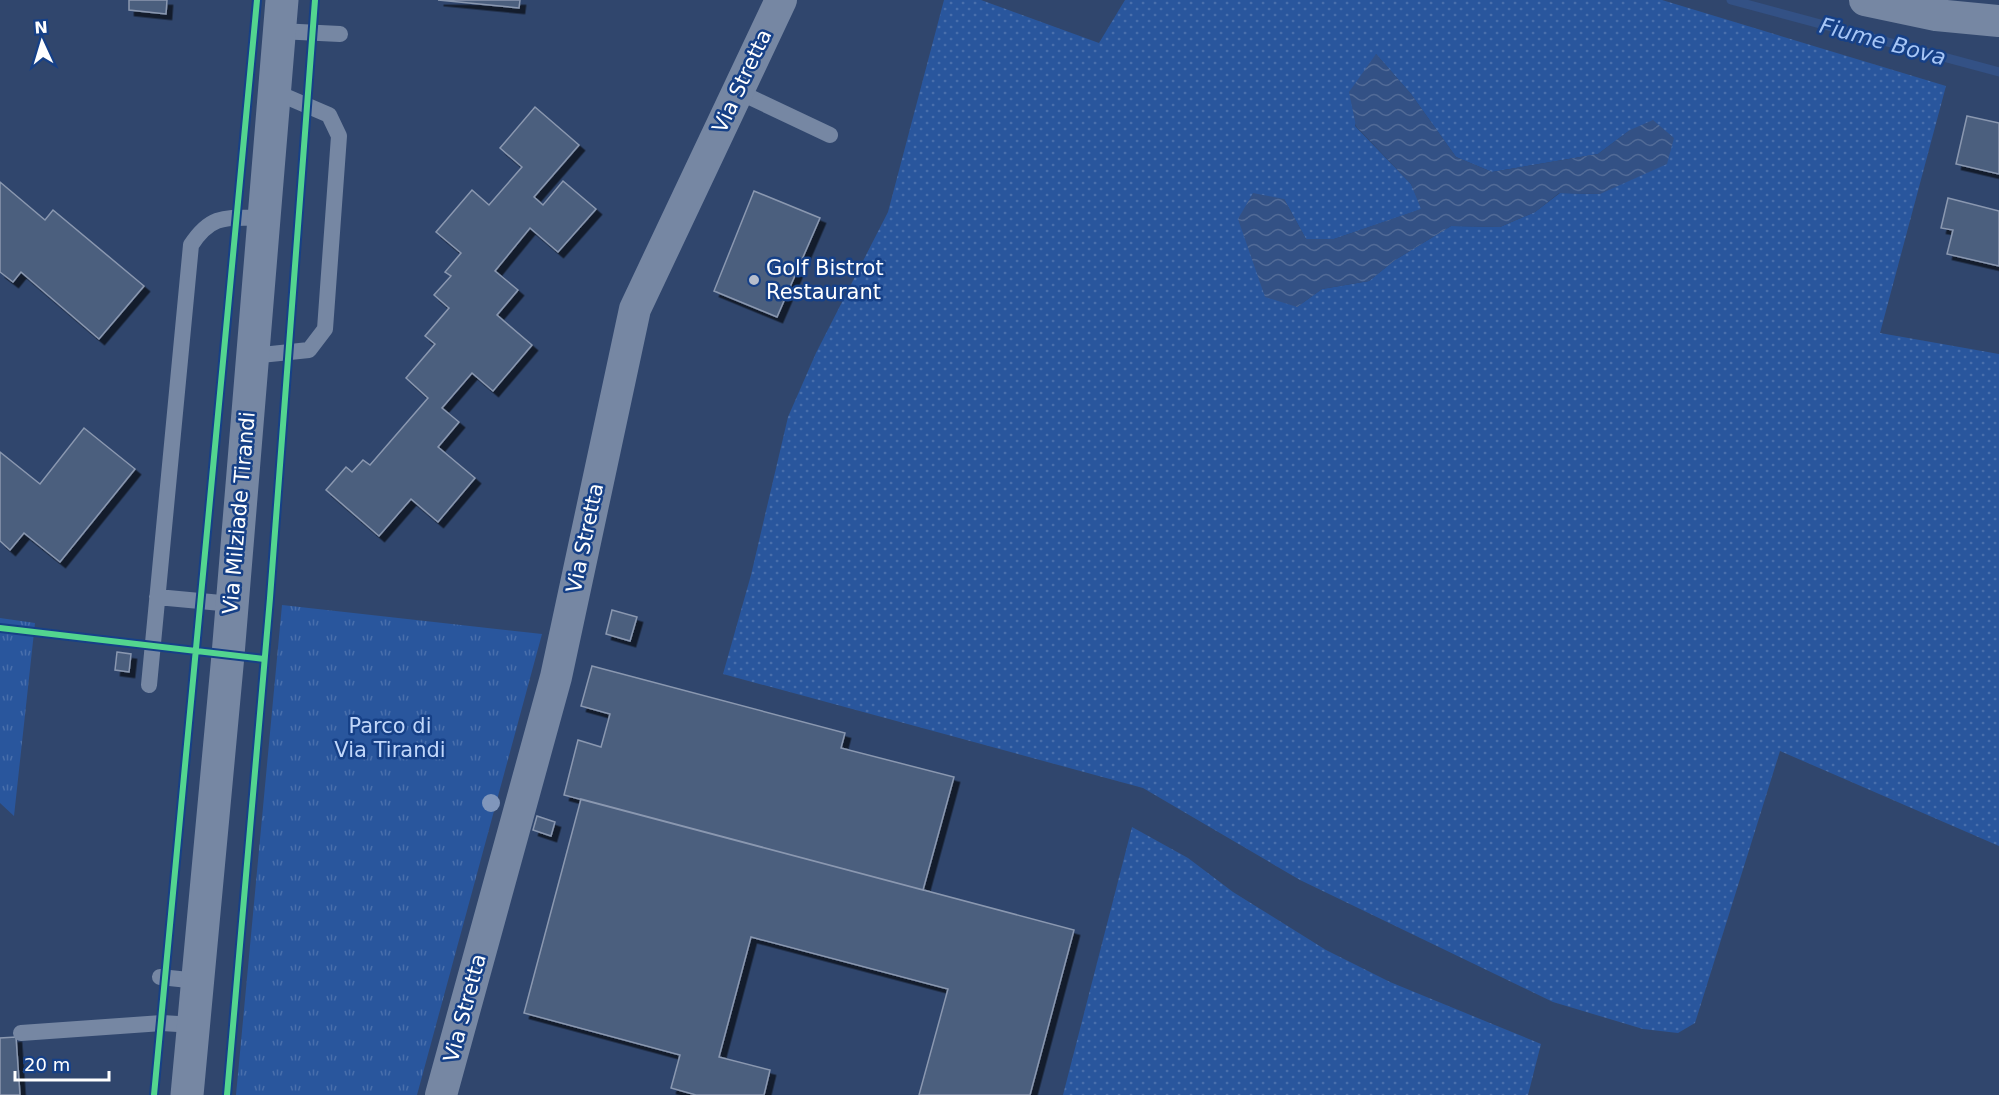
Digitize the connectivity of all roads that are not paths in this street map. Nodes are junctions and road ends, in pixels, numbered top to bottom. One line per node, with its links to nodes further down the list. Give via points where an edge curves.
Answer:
1 (781, 0): 8 (street, Via Stretta)
2 (1865, 0): 3 (street)
3 (1938, 8): 5 (street)
4 (280, 16): 6 (lane); 7 (street, Via Milziade Tirandi)
5 (1999, 21)
6 (340, 34)
7 (273, 91): 10 (street, Via Milziade Tirandi); 11 (lane, via 329,115 339,136 325,329 309,350)
8 (737, 91): 9 (lane); 20 (street, Via Stretta, via 635,309 553,688)
9 (830, 135)
10 (262, 218): 11 (street, Via Milziade Tirandi); 12 (lane, via 221,219 202,229 191,245)
11 (252, 356): 13 (street, Via Milziade Tirandi)
12 (157, 597): 13 (lane); 14 (lane)
13 (232, 604): 16 (street, Via Milziade Tirandi)
14 (149, 685)
15 (160, 977): 16 (lane)
16 (198, 981): 17 (street, Via Milziade Tirandi)
17 (194, 1025): 18 (lane, via 162,1023); 19 (street, Via Milziade Tirandi)
18 (21, 1033)
19 (187, 1095)
20 (441, 1095)

